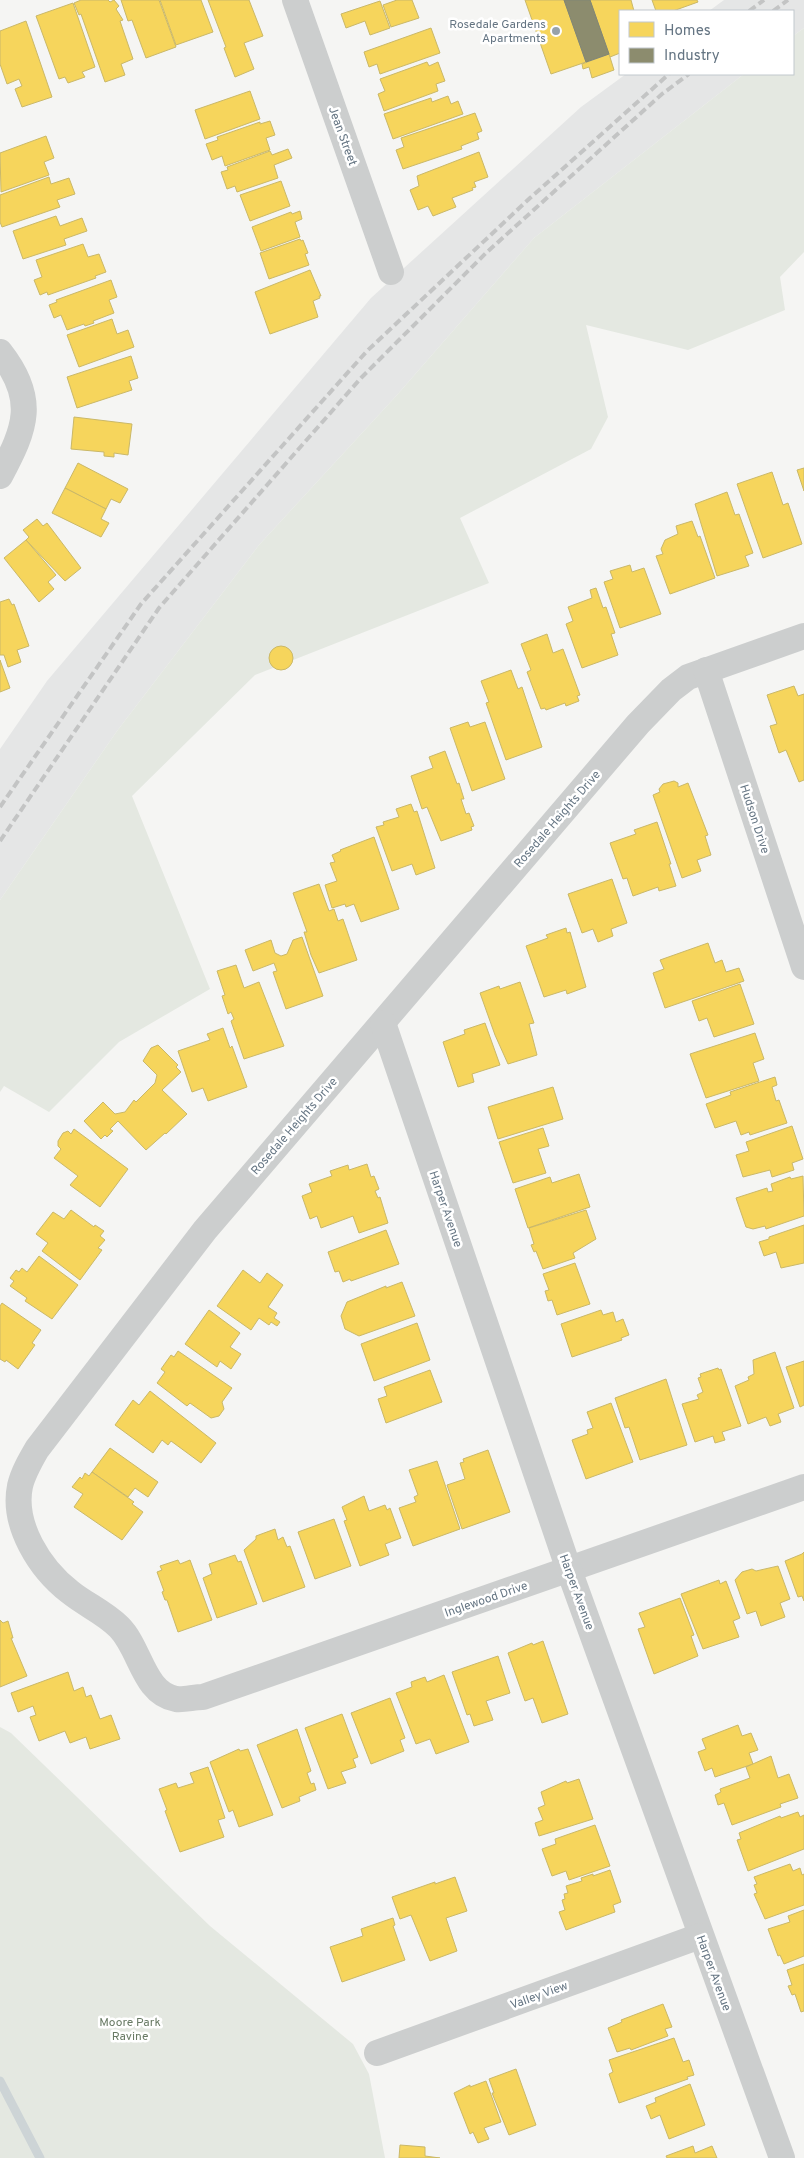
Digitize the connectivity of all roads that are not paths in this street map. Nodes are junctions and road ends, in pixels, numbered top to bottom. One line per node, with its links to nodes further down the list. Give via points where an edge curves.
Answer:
1 (295, 0): 2 (street, Jean Street)
2 (391, 272)
3 (0, 352): 4 (street, via 18,380 24,400 20,436)
4 (0, 476)
5 (804, 636): 6 (street, Rosedale Heights Drive)
6 (706, 670): 7 (street, Hudson Drive); 8 (street, Rosedale Heights Drive, via 688,677 671,690 638,724)
7 (804, 967)
8 (383, 1023): 10 (street, Harper Avenue); 11 (street, Rosedale Heights Drive, via 205,1230 26,1468 20,1487 20,1520 37,1555 69,1592 106,1615 121,1629 151,1683)
9 (804, 1487): 10 (street, Inglewood Drive)
10 (569, 1570): 11 (street, Inglewood Drive, via 203,1697 178,1699); 12 (street, Harper Avenue)
11 (166, 1696)
12 (700, 1936): 13 (street, Valley View); 14 (street, Harper Avenue)
13 (377, 2053)
14 (782, 2158)

